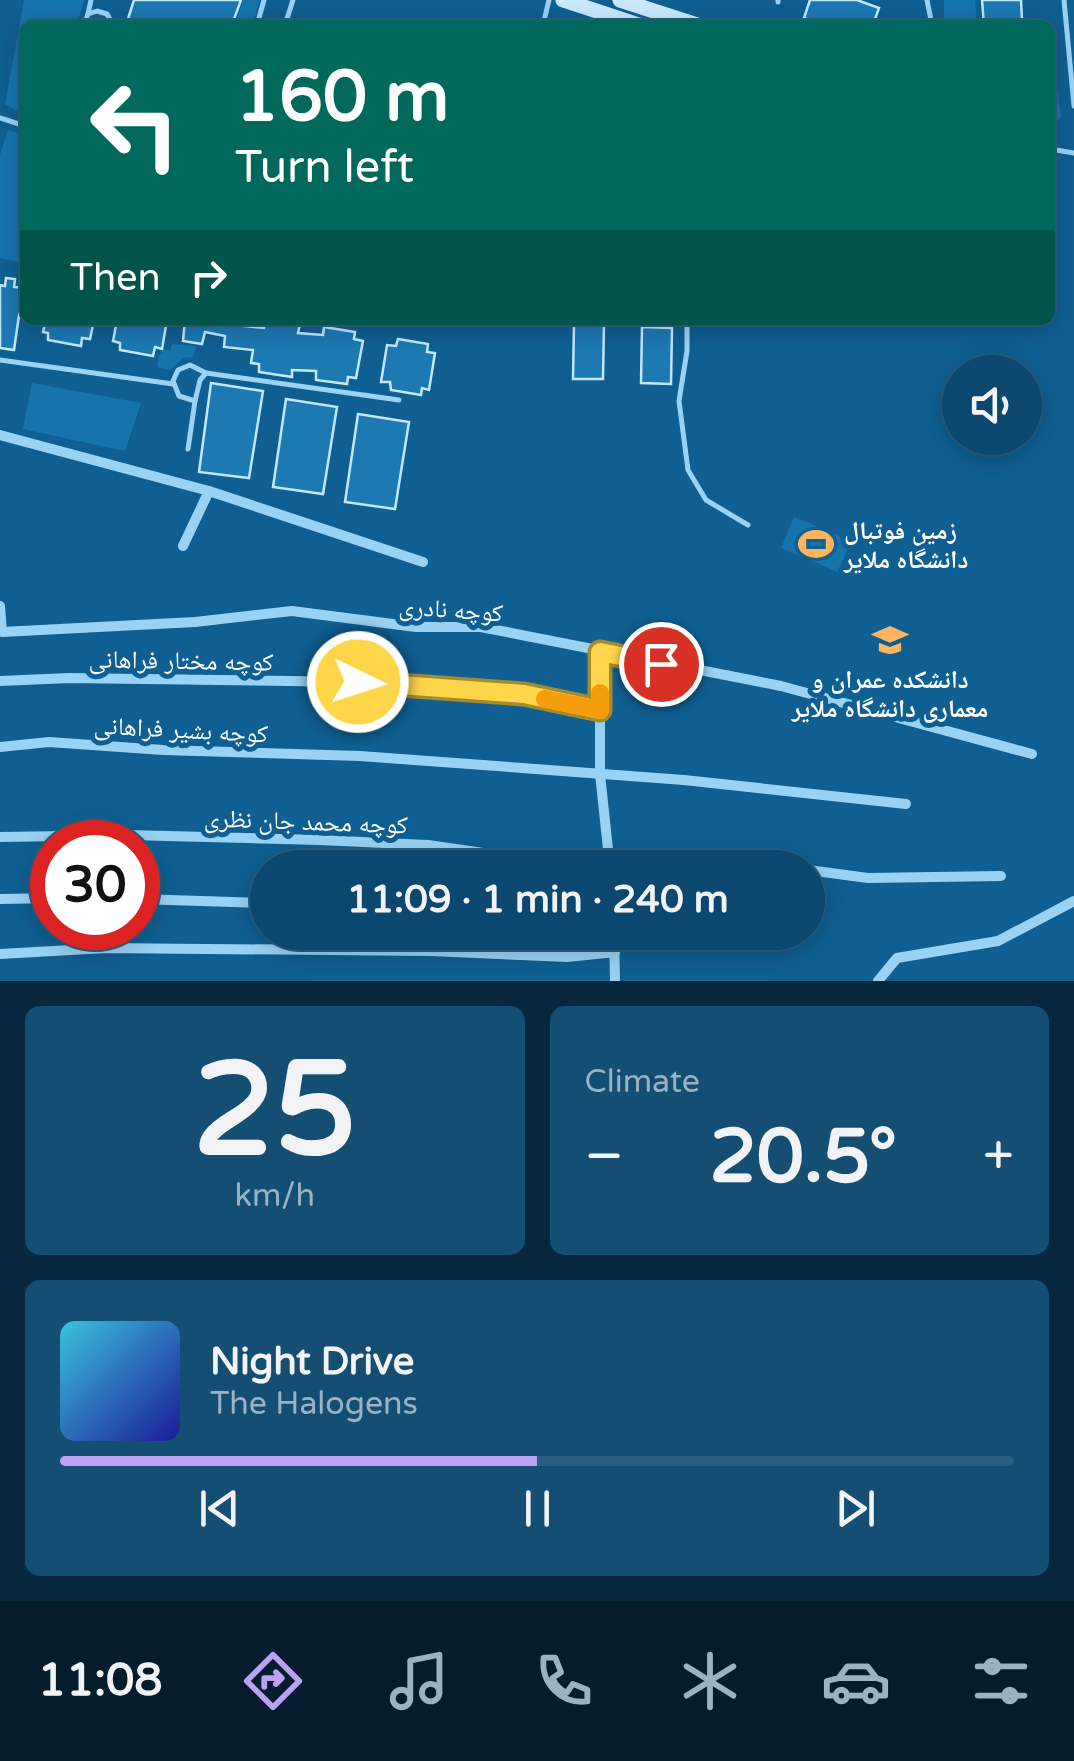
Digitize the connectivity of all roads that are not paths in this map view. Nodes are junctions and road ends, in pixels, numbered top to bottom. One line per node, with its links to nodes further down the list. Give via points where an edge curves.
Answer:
1 (92, 0): 6 (lane)
2 (563, 0): 9 (main road)
3 (620, 0): 5 (main road)
4 (1064, 0): 11 (lane)
5 (657, 6): 10 (main road)
6 (88, 14): 7 (lane); 8 (lane, via 102,11)
7 (86, 20)
8 (112, 20)
9 (624, 20)
10 (687, 20)
11 (1074, 106)
12 (687, 325): 21 (lane, via 679,401 688,470 706,500)
13 (0, 360): 15 (lane)
14 (206, 373): 15 (lane, via 184,366); 16 (lane); 17 (lane)
15 (173, 384): 17 (lane, via 179,396)
16 (399, 400)
17 (195, 401): 19 (lane)
18 (0, 434): 20 (street)
19 (188, 449)
20 (209, 491): 22 (street); 23 (street)
21 (748, 525)
22 (183, 546)
23 (422, 562)
24 (0, 606): 25 (street, کوچه نادری, via 2,632 292,611 416,628 481,627)
25 (600, 652): 27 (street); 29 (street, کوچه نادری, via 781,686)
26 (0, 681): 27 (street, کوچه مختار فراهانی, via 358,682 524,694)
27 (600, 710): 30 (street)
28 (0, 748): 30 (street, کوچه بشیر فراهانی, via 49,742)
29 (1032, 754)
30 (600, 774): 31 (street, کوچه بشیر فراهانی); 34 (street)
31 (906, 804)
32 (0, 837): 33 (street, کوچه محمد جان نظری, via 109,834)
33 (463, 850)
34 (609, 850)
35 (825, 872): 36 (street)
36 (1001, 876)
37 (0, 898): 38 (street)
38 (30, 898)
39 (160, 901): 41 (street)
40 (1074, 901): 45 (street, via 998,941 897,958)
41 (250, 903)
42 (614, 952): 43 (street, via 567,958 106,948); 44 (street)
43 (0, 954)
44 (615, 981)
45 (878, 981)

